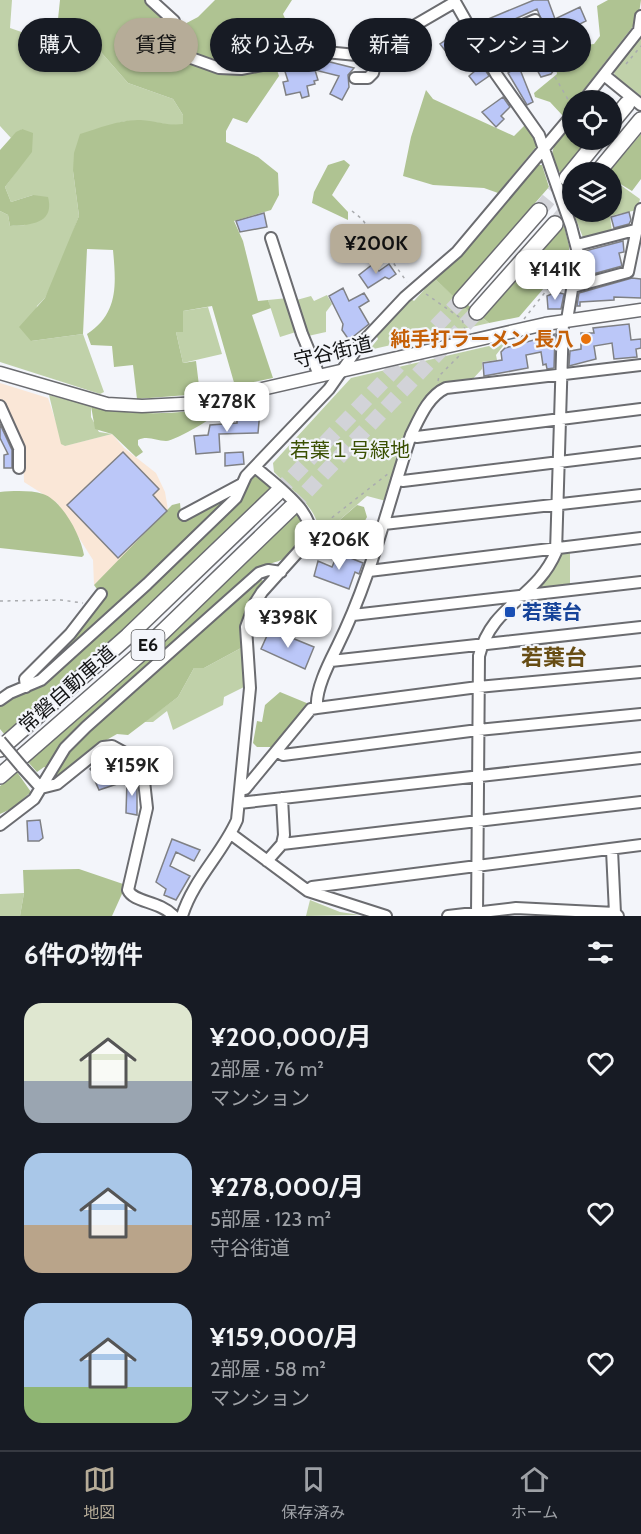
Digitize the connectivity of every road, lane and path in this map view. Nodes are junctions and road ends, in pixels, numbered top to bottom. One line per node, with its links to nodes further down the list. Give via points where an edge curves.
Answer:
1 (150, 0): 7 (street, via 174,21 180,54 219,68 262,65 284,48)
2 (455, 1): 4 (street); 5 (street)
3 (641, 16): 11 (street, via 639,30)
4 (427, 18)
5 (464, 18)
6 (641, 46): 8 (path)
7 (348, 54)
8 (622, 66)
9 (373, 72): 13 (street, via 368,78)
10 (497, 72): 20 (street, via 539,135)
11 (604, 75): 14 (street); 16 (street)
12 (555, 77): 15 (path)
13 (355, 78)
14 (592, 90)
15 (562, 91)
16 (634, 105): 17 (highway)
17 (622, 114)
18 (641, 120): 23 (highway)
19 (562, 124): 20 (street)
20 (543, 150): 30 (street); 32 (street, via 457,252)
21 (590, 150): 22 (highway)
22 (580, 162)
23 (605, 162)
24 (641, 209): 28 (street)
25 (539, 211): 33 (highway)
26 (352, 212): 32 (path, via 362,219)
27 (555, 224): 35 (highway)
28 (635, 230): 30 (street); 31 (street, via 628,272)
29 (271, 238): 43 (street)
30 (577, 249): 31 (street); 37 (path, via 523,318)
31 (573, 287): 36 (street)
32 (414, 289): 38 (path, via 462,319); 41 (street, via 359,346)
33 (461, 300)
34 (641, 310): 36 (main road, 守谷街道)
35 (477, 312)
36 (565, 321): 37 (main road, 守谷街道); 44 (street)
37 (534, 327): 41 (main road, 守谷街道)
38 (465, 330)
39 (468, 352): 45 (path, via 439,376)
40 (641, 365): 44 (street)
41 (344, 369): 43 (main road, 守谷街道); 54 (street)
42 (0, 373): 43 (main road, 守谷街道, via 107,404 142,406 211,401)
43 (319, 375)
44 (562, 376): 45 (street); 48 (street)
45 (441, 390): 51 (street, via 420,416)
46 (0, 406): 49 (street)
47 (641, 409): 48 (street)
48 (561, 419): 51 (street); 53 (street)
49 (11, 430): 50 (street); 55 (street, via 19,448)
50 (0, 434)
51 (411, 435): 56 (street)
52 (641, 452): 53 (street)
53 (559, 462): 56 (street, via 404,481); 60 (street)
54 (255, 467): 57 (street); 70 (street, via 310,522 310,537)
55 (19, 468)
56 (398, 476): 63 (street); 64 (path, via 394,471 383,476)
57 (242, 484): 62 (street); 81 (street, via 236,498 147,584 41,680)
58 (277, 493): 88 (highway, 常磐自動車道 / E6, via 128,636)
59 (641, 495): 60 (street)
60 (559, 506): 63 (street); 67 (street)
61 (291, 508): 92 (highway, 常磐自動車道 / E6, via 141,652)
62 (184, 515)
63 (384, 524): 68 (street)
64 (319, 528)
65 (641, 538): 67 (street)
66 (317, 541): 68 (path)
67 (556, 548): 69 (street); 73 (street, via 549,570)
68 (375, 558): 69 (street)
69 (369, 571): 76 (street)
70 (281, 572): 93 (street, via 259,573 86,727 65,748); 94 (street, via 255,603 246,627 250,688)
71 (641, 582): 73 (street)
72 (100, 594): 75 (street)
73 (522, 596): 76 (street); 78 (street, via 497,617)
74 (0, 601): 75 (path, via 62,600)
75 (93, 606): 81 (street, via 25,679)
76 (353, 615): 79 (street)
77 (641, 627): 78 (street)
78 (482, 643): 79 (street); 82 (street)
79 (331, 661): 84 (street)
80 (641, 672): 82 (street)
81 (26, 687): 83 (street)
82 (478, 687): 84 (street); 86 (street)
83 (0, 700)
84 (317, 708): 89 (street, via 311,709)
85 (641, 714): 86 (street)
86 (478, 730): 89 (street, via 283,755); 91 (street)
87 (0, 741): 93 (street, bridge)
88 (0, 749)
89 (278, 752): 94 (street)
90 (641, 758): 91 (street)
91 (477, 774): 95 (street); 99 (street)
92 (0, 776)
93 (41, 788): 98 (street, via 34,799); 109 (street, via 57,784 103,747 112,746 123,752 142,777 147,800 128,890 136,900 163,905)
94 (241, 789): 97 (street)
95 (282, 798): 97 (street); 101 (street)
96 (641, 802): 99 (street)
97 (239, 803): 100 (street)
98 (2, 822)
99 (477, 822): 101 (street); 105 (street)
100 (231, 834): 104 (street); 110 (street, via 192,891)
101 (282, 844): 104 (street)
102 (641, 844): 103 (street)
103 (612, 850): 105 (street); 108 (street)
104 (267, 861): 106 (street)
105 (477, 867): 106 (street, via 312,887); 107 (street)
106 (308, 891): 111 (street)
107 (477, 914): 108 (street, via 537,908); 112 (street)
108 (616, 915)
109 (174, 916)
110 (182, 916)
111 (386, 916)
112 (448, 916)

